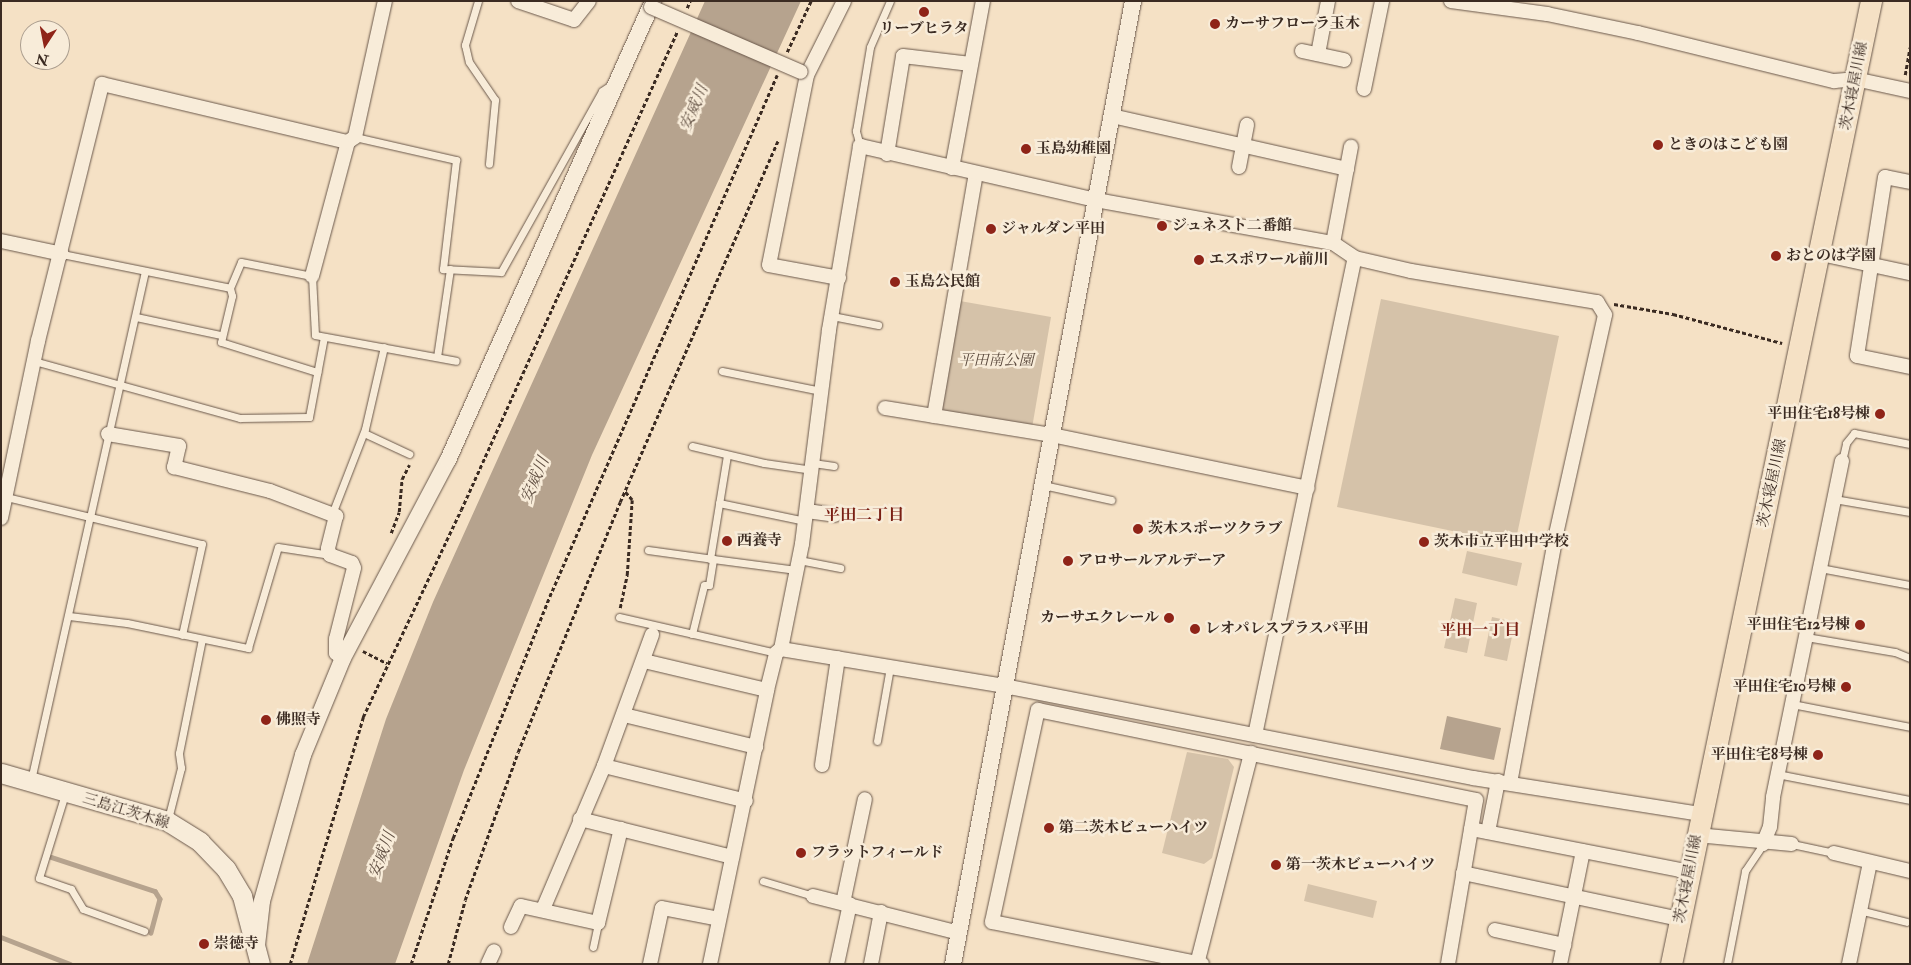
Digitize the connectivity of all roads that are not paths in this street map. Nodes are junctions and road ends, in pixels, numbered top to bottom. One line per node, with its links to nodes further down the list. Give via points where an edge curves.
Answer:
1 (385, 1): 25 (street)
2 (478, 1): 30 (lane, via 465,45 469,62 495,100)
3 (518, 1): 4 (street, via 574,20)
4 (590, 1)
5 (844, 1): 18 (street)
6 (890, 1): 26 (lane, via 870,47 856,131)
7 (983, 1): 17 (street)
8 (1133, 1): 23 (street)
9 (1328, 1): 15 (street)
10 (1382, 1): 21 (street)
11 (1451, 1): 20 (street, via 1547,14 1638,33 1834,81)
12 (1871, 1): 20 (main road, 茨木寝屋川線)
13 (652, 4): 18 (street, bridge); 19 (street)
14 (1302, 51): 15 (street)
15 (1318, 54): 16 (street)
16 (1344, 60)
17 (971, 64): 29 (street, via 902,56); 32 (street)
18 (804, 73): 47 (street, via 769,265)
19 (619, 79): 43 (lane, via 602,91 501,272); 102 (street, via 448,460)
20 (1854, 79): 22 (street); 40 (main road, 茨木寝屋川線)
21 (1364, 89)
22 (1906, 90)
23 (1112, 116): 27 (street); 36 (street)
24 (1247, 125): 27 (street)
25 (351, 139): 39 (street, via 102,84); 43 (lane, via 456,160 443,269); 46 (street)
26 (860, 146): 29 (street); 47 (street)
27 (1243, 146): 31 (street); 33 (street)
28 (1351, 147): 33 (street)
29 (887, 154): 32 (street)
30 (488, 164)
31 (1239, 167)
32 (952, 168): 34 (street)
33 (1347, 169): 38 (street)
34 (976, 174): 36 (street); 64 (street)
35 (1910, 182): 42 (street, via 1885,176)
36 (1096, 200): 38 (street); 67 (street)
37 (1, 241): 39 (street)
38 (1333, 243): 41 (street)
39 (62, 254): 44 (lane); 56 (street)
40 (1821, 254): 42 (street); 126 (main road, 茨木寝屋川線)
41 (1355, 258): 76 (street); 120 (street, via 1411,271 1597,302 1604,315)
42 (1871, 264): 45 (street); 58 (street, via 1857,356)
43 (450, 269): 55 (lane)
44 (145, 270): 48 (lane); 50 (lane)
45 (1910, 273)
46 (312, 276): 48 (lane, via 242,262); 53 (lane, via 315,335)
47 (839, 278): 49 (street)
48 (230, 288): 52 (lane, via 232,296)
49 (832, 316): 51 (lane); 62 (street)
50 (136, 317): 52 (lane); 61 (lane)
51 (878, 325)
52 (222, 335): 60 (lane, via 221,342)
53 (324, 337): 54 (lane); 60 (lane)
54 (384, 347): 55 (lane); 65 (lane)
55 (437, 357): 57 (lane)
56 (34, 361): 61 (lane); 77 (street)
57 (456, 361)
58 (1910, 367)
59 (722, 371): 62 (lane)
60 (317, 372): 61 (lane, via 309,416 240,418)
61 (119, 385): 66 (lane)
62 (821, 391): 73 (street)
63 (885, 408): 64 (street)
64 (934, 416): 67 (street)
65 (364, 433): 70 (lane); 82 (lane)
66 (108, 434): 82 (street, via 179,446 174,467 270,491); 85 (lane)
67 (1052, 435): 75 (street); 76 (street)
68 (1910, 444): 72 (lane, via 1854,433 1846,443)
69 (692, 446): 71 (lane)
70 (409, 454)
71 (727, 455): 73 (lane); 80 (lane)
72 (1842, 461): 78 (street)
73 (812, 466): 74 (lane); 84 (street)
74 (834, 466)
75 (1042, 485): 79 (lane); 107 (street)
76 (1308, 488): 112 (street)
77 (6, 497): 85 (lane); 86 (street)
78 (1834, 499): 81 (lane); 92 (street)
79 (1111, 500)
80 (718, 503): 84 (lane); 89 (lane)
81 (1910, 512)
82 (332, 514): 88 (street, via 336,516 328,549)
83 (835, 515): 84 (street)
84 (807, 516): 90 (street)
85 (90, 517): 94 (lane); 96 (lane, via 202,544)
86 (1, 518)
87 (648, 550): 89 (lane)
88 (330, 555): 100 (lane, via 278,547 248,648); 102 (street, via 352,563 354,568 336,639 336,653)
89 (712, 559): 90 (lane); 97 (lane, via 709,585 704,584)
90 (798, 565): 91 (lane); 101 (street)
91 (840, 568)
92 (1820, 568): 93 (lane); 99 (street)
93 (1910, 585)
94 (69, 616): 96 (lane); 121 (lane)
95 (619, 617): 97 (lane)
96 (182, 634): 100 (lane)
97 (692, 634): 101 (lane)
98 (652, 635): 105 (street)
99 (1806, 637): 104 (lane, via 1895,652); 109 (street)
100 (202, 639): 128 (lane, via 179,754 181,768)
101 (778, 651): 103 (street); 108 (street)
102 (347, 652): 159 (street, via 303,754 287,807 262,901)
103 (838, 658): 106 (street); 116 (street)
104 (1910, 658)
105 (644, 662): 108 (street); 110 (street)
106 (890, 667): 107 (street); 113 (lane)
107 (1004, 686): 112 (street); 156 (street)
108 (767, 690): 114 (street)
109 (1792, 704): 111 (lane); 119 (street)
110 (624, 715): 114 (street); 117 (street)
111 (1910, 727)
112 (1254, 735): 120 (street)
113 (876, 741)
114 (756, 747): 125 (street)
115 (1251, 753): 130 (street, via 1476,800); 160 (street); 160 (street, via 1038,710 992,922)
116 (822, 765)
117 (604, 766): 125 (street); 127 (street)
118 (1, 773): 121 (main road, 三島江茨木線)
119 (1777, 774): 124 (lane); 133 (street, via 1770,827)
120 (1504, 782): 126 (street, via 1567,795); 131 (street)
121 (31, 783): 122 (main road, 三島江茨木線)
122 (65, 794): 128 (main road, 三島江茨木線); 155 (lane, via 39,878 70,889 83,909)
123 (865, 799): 145 (street)
124 (1910, 800)
125 (746, 801): 137 (street)
126 (1702, 814): 132 (main road, 茨木寝屋川線)
127 (580, 819): 129 (street); 146 (street)
128 (167, 821): 159 (main road, 三島江茨木線, via 200,842 226,869 242,896)
129 (621, 829): 137 (street); 151 (street)
130 (1471, 829): 131 (street); 141 (street)
131 (1488, 832): 135 (street)
132 (1697, 836): 133 (street); 140 (main road, 茨木寝屋川線)
133 (1763, 844): 134 (street); 169 (lane, via 1745,871)
134 (1792, 844): 136 (lane)
135 (1583, 851): 140 (street); 144 (street)
136 (1834, 854): 138 (street)
137 (732, 857): 149 (street)
138 (1870, 863): 139 (street); 147 (street)
139 (1910, 871)
140 (1690, 872): 150 (main road, 茨木寝屋川線)
141 (1463, 873): 144 (street); 166 (street)
142 (763, 881): 143 (lane)
143 (813, 896): 145 (street)
144 (1573, 896): 150 (street); 157 (street)
145 (846, 903): 148 (street); 163 (street)
146 (543, 909): 151 (street); 153 (street, via 521,906)
147 (1859, 910): 152 (lane); 170 (street)
148 (881, 912): 156 (street); 164 (street)
149 (720, 919): 161 (street, via 662,908); 162 (street)
150 (1680, 919): 168 (main road, 茨木寝屋川線)
151 (598, 922): 158 (lane)
152 (1907, 922)
153 (511, 927)
154 (1495, 930): 157 (street)
155 (144, 932)
156 (959, 933): 165 (street)
157 (1564, 945): 167 (street)
158 (593, 947)
159 (257, 961)
160 (1199, 963)
161 (650, 964)
162 (710, 964)
163 (837, 964)
164 (871, 964)
165 (953, 964)
166 (1448, 964)
167 (1560, 964)
168 (1671, 964)
169 (1727, 964)
170 (1849, 964)

